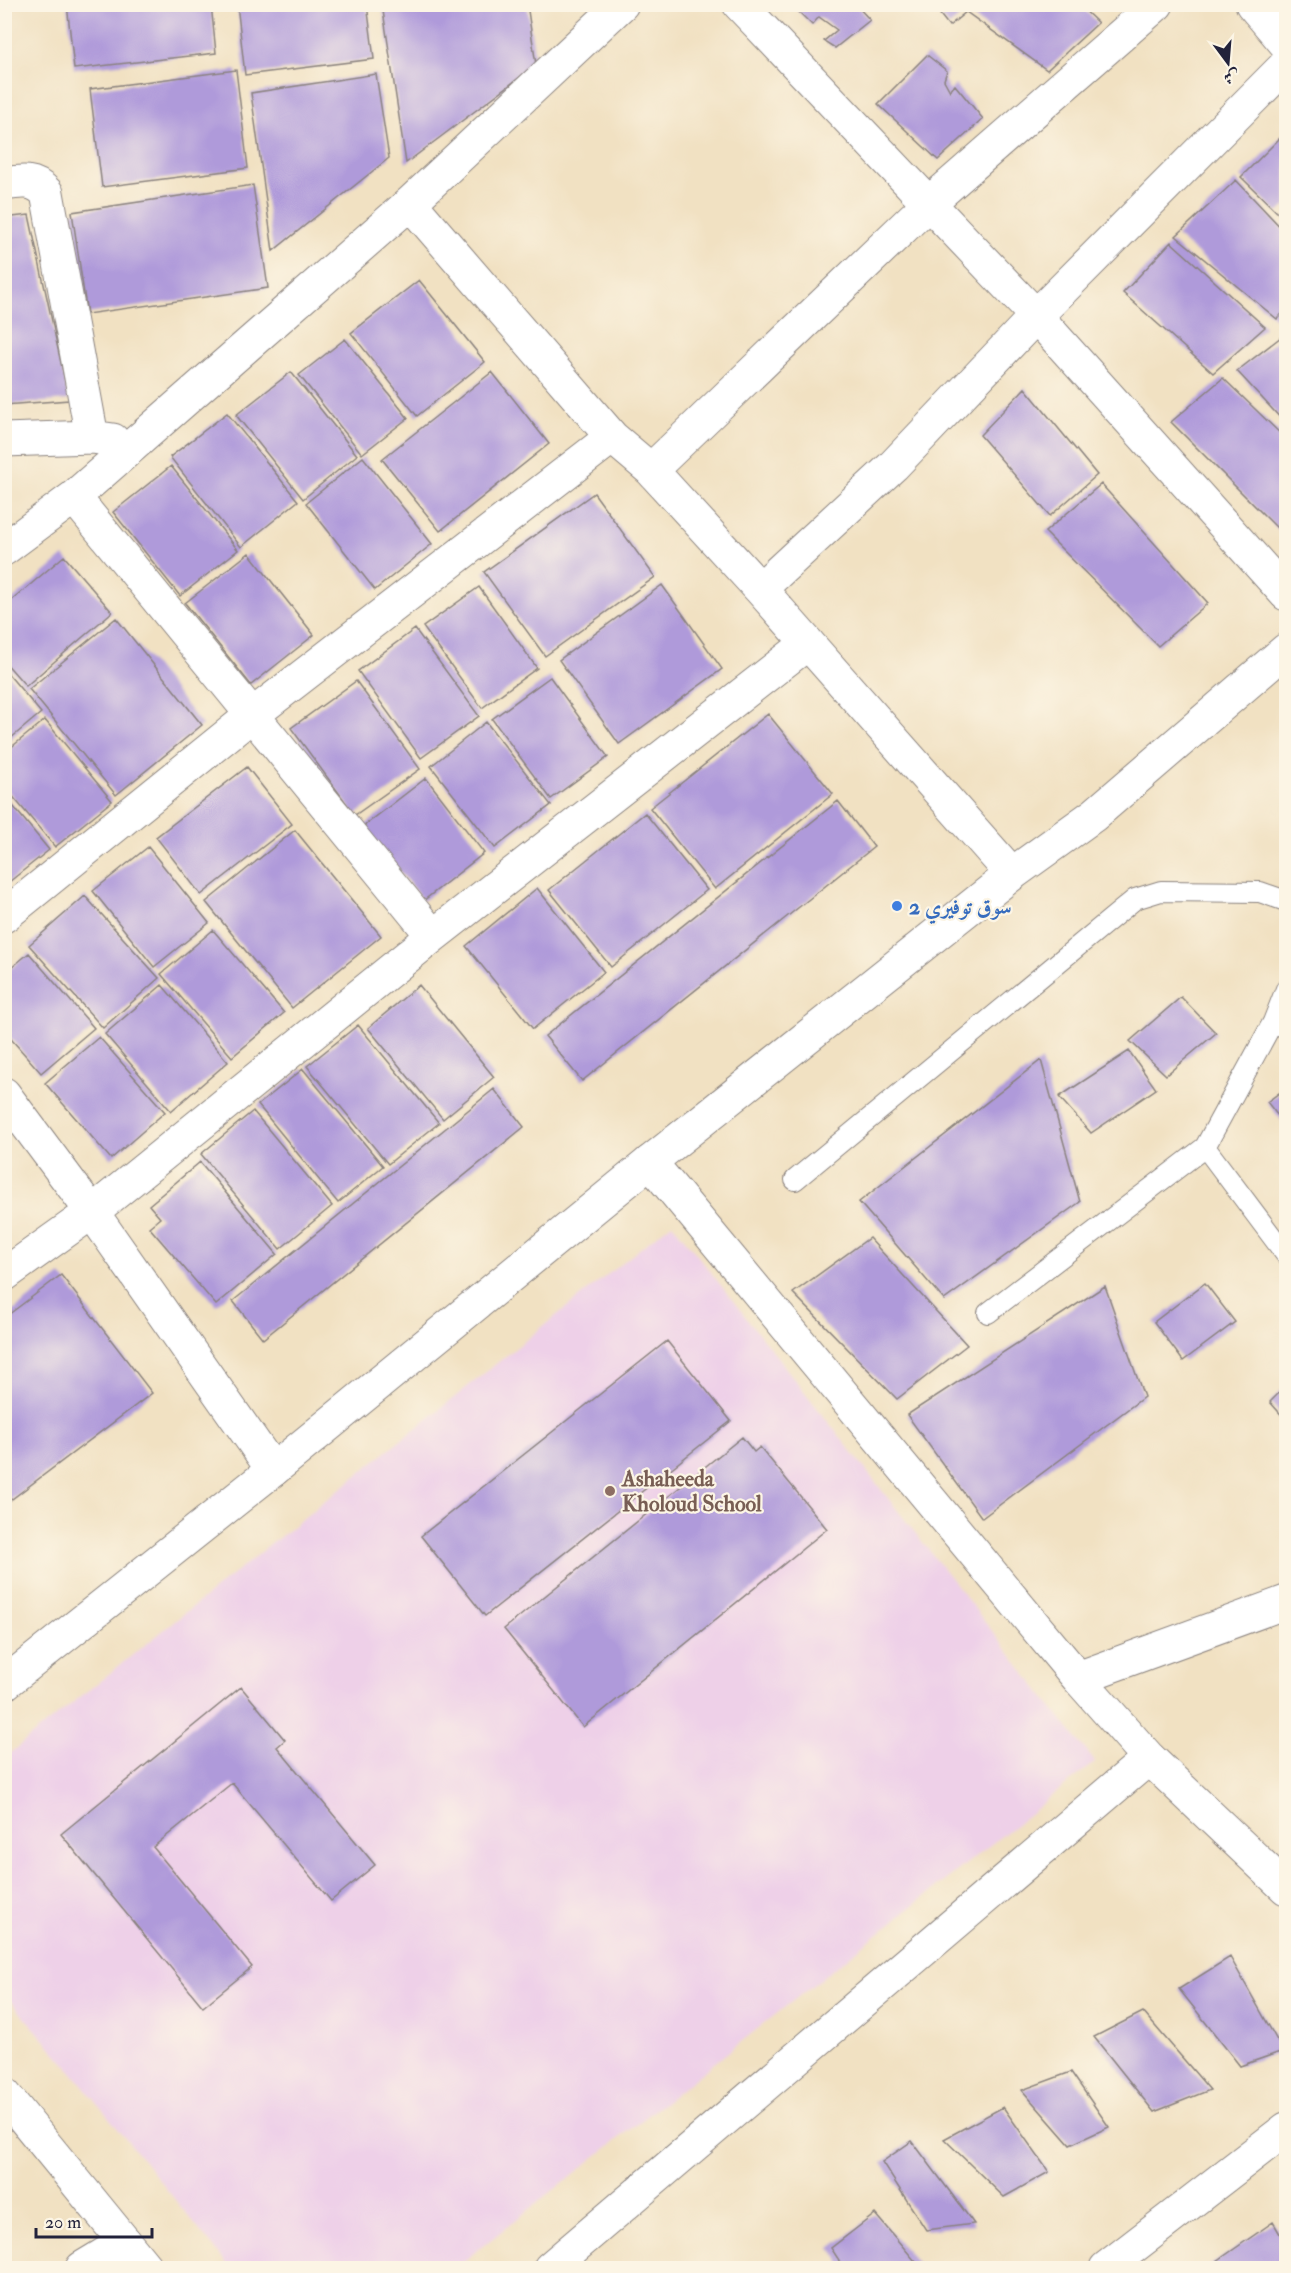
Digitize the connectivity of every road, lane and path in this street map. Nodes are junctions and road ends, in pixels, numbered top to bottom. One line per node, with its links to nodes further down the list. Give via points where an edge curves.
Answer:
1 (622, 4): 8 (street)
2 (739, 4): 9 (street)
3 (1156, 4): 9 (street)
4 (1252, 4): 5 (street)
5 (1287, 44)
6 (1287, 65): 10 (street)
7 (4, 184): 11 (street, via 26,180 40,185 47,193)
8 (410, 203): 12 (street); 14 (street)
9 (929, 203): 10 (street); 15 (street)
10 (1036, 316): 18 (street, via 893,466); 19 (street)
11 (92, 437): 13 (street); 14 (street)
12 (612, 437): 15 (street); 22 (street)
13 (4, 440)
14 (136, 443): 16 (street)
15 (651, 470): 18 (street)
16 (74, 497): 17 (street); 22 (street)
17 (4, 549)
18 (760, 589): 20 (street)
19 (1287, 594)
20 (807, 643): 23 (street); 26 (street)
21 (1287, 650): 23 (street, via 1094,815)
22 (251, 716): 25 (street); 26 (street)
23 (1012, 874): 30 (street)
24 (1287, 901): 31 (lane, via 1260,892 1161,891 1135,900)
25 (4, 916)
26 (433, 936): 32 (street)
27 (1287, 989): 29 (lane, via 1273,1023)
28 (4, 1094): 32 (street)
29 (1205, 1147): 33 (lane); 35 (lane)
30 (650, 1162): 36 (street); 38 (street)
31 (795, 1180)
32 (92, 1212): 34 (street); 36 (street)
33 (1287, 1255)
34 (4, 1275)
35 (988, 1313)
36 (273, 1470): 39 (street)
37 (1287, 1602): 38 (street)
38 (1078, 1678): 40 (street)
39 (4, 1684)
40 (1149, 1758): 41 (street); 47 (street)
41 (1287, 1888)
42 (4, 2094): 44 (street)
43 (1287, 2129): 48 (street)
44 (125, 2242): 45 (street); 46 (street)
45 (82, 2268)
46 (146, 2268)
47 (550, 2268)
48 (1106, 2268)

